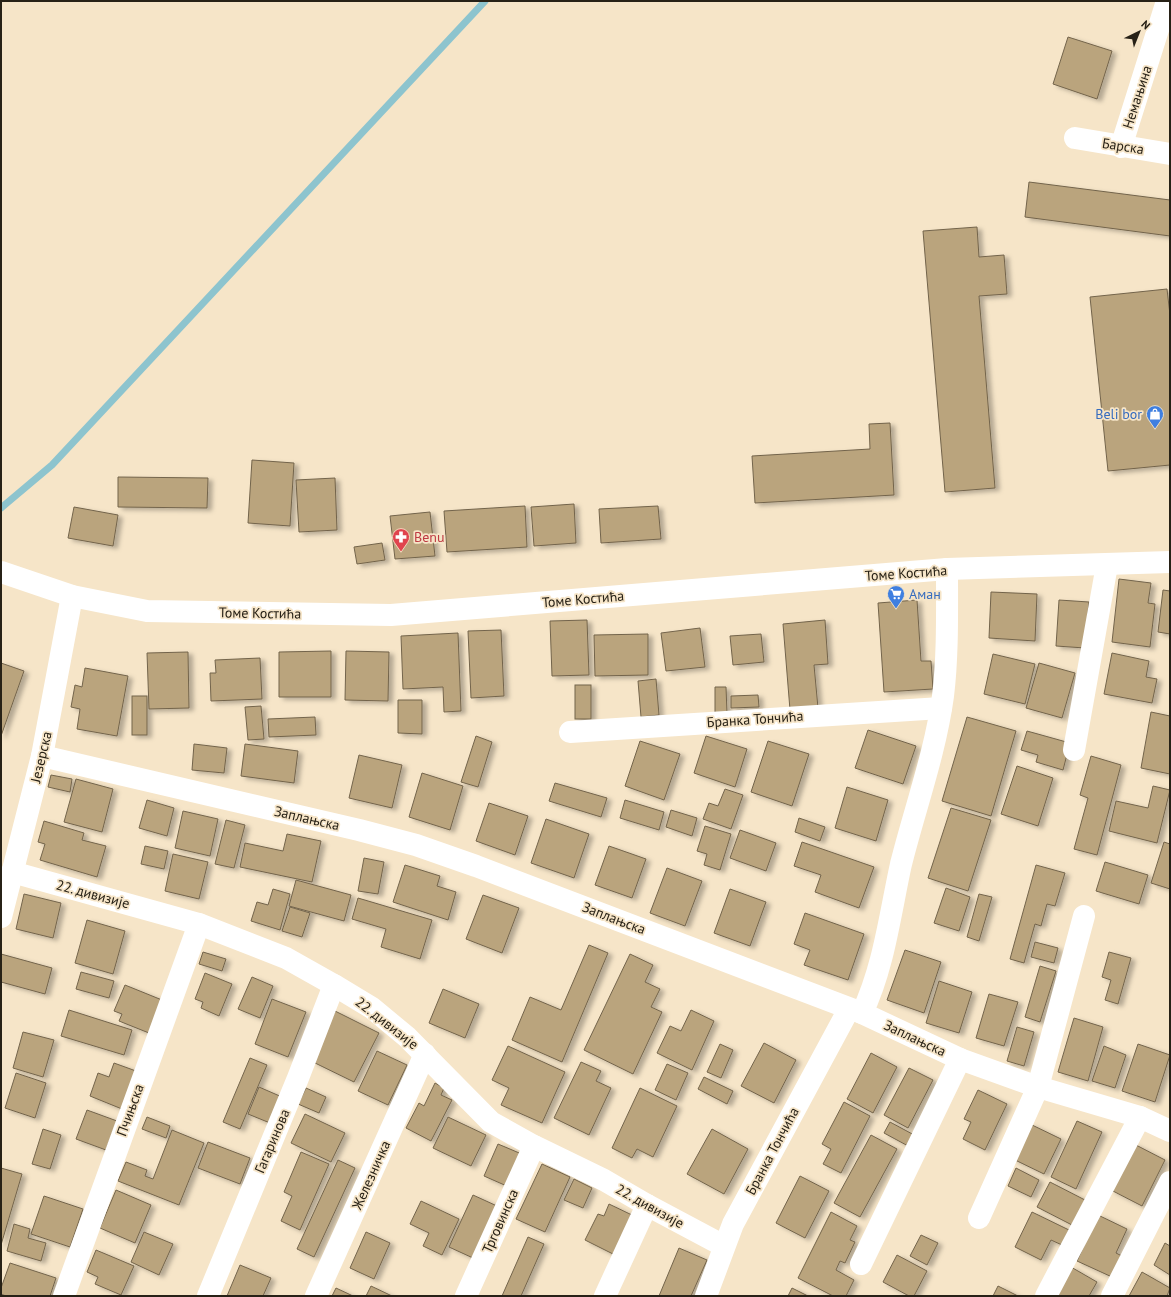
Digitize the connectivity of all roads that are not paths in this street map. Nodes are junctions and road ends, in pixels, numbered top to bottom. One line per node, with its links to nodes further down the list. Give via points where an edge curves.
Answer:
1 (1167, 1): 3 (street, Немањина)
2 (1075, 138): 3 (street, Барска)
3 (1120, 147): 4 (street, Барска)
4 (1170, 154)
5 (1170, 562): 6 (street, Томе Костића)
6 (1107, 565): 7 (street, Томе Костића); 12 (street)
7 (947, 569): 9 (street, Томе Костића, via 391,615 147,611); 10 (street, Бранка Тончића, via 946,645)
8 (1, 572): 9 (street, Томе Костића)
9 (72, 596): 13 (street, Језерска)
10 (941, 708): 11 (street, Бранка Тончића); 19 (street, Бранка Тончића, via 932,757 902,862 872,991)
11 (570, 732)
12 (1074, 750)
13 (42, 756): 14 (street, Језерска); 19 (street, Заплањска, via 416,845)
14 (12, 872): 15 (street, Језерска); 17 (street, 22. дивизије)
15 (2, 910)
16 (1084, 916): 22 (street)
17 (199, 924): 18 (street, 22. дивизије, via 286,958); 31 (street, Пчињска)
18 (334, 985): 20 (street, 22. дивизије, via 372,1008); 32 (street, Гагаринова)
19 (855, 1011): 21 (street, Заплањска); 29 (street, Бранка Тончића, via 732,1224)
20 (425, 1054): 25 (street, 22. дивизије, via 491,1122); 33 (street, Железничка)
21 (960, 1059): 22 (street, Заплањска); 30 (street)
22 (1038, 1087): 23 (street, Заплањска); 28 (street)
23 (1140, 1118): 24 (street, Заплањска); 37 (street)
24 (1170, 1131)
25 (534, 1146): 27 (street, 22. дивизије, via 604,1180); 34 (street, Трговинска)
26 (1170, 1182): 38 (street)
27 (647, 1205): 29 (street, 22. дивизије); 35 (street)
28 (980, 1218)
29 (724, 1246): 36 (street, Бранка Тончића)
30 (861, 1264)
31 (64, 1296)
32 (208, 1296)
33 (316, 1296)
34 (466, 1296)
35 (605, 1296)
36 (706, 1296)
37 (1046, 1296)
38 (1112, 1296)

